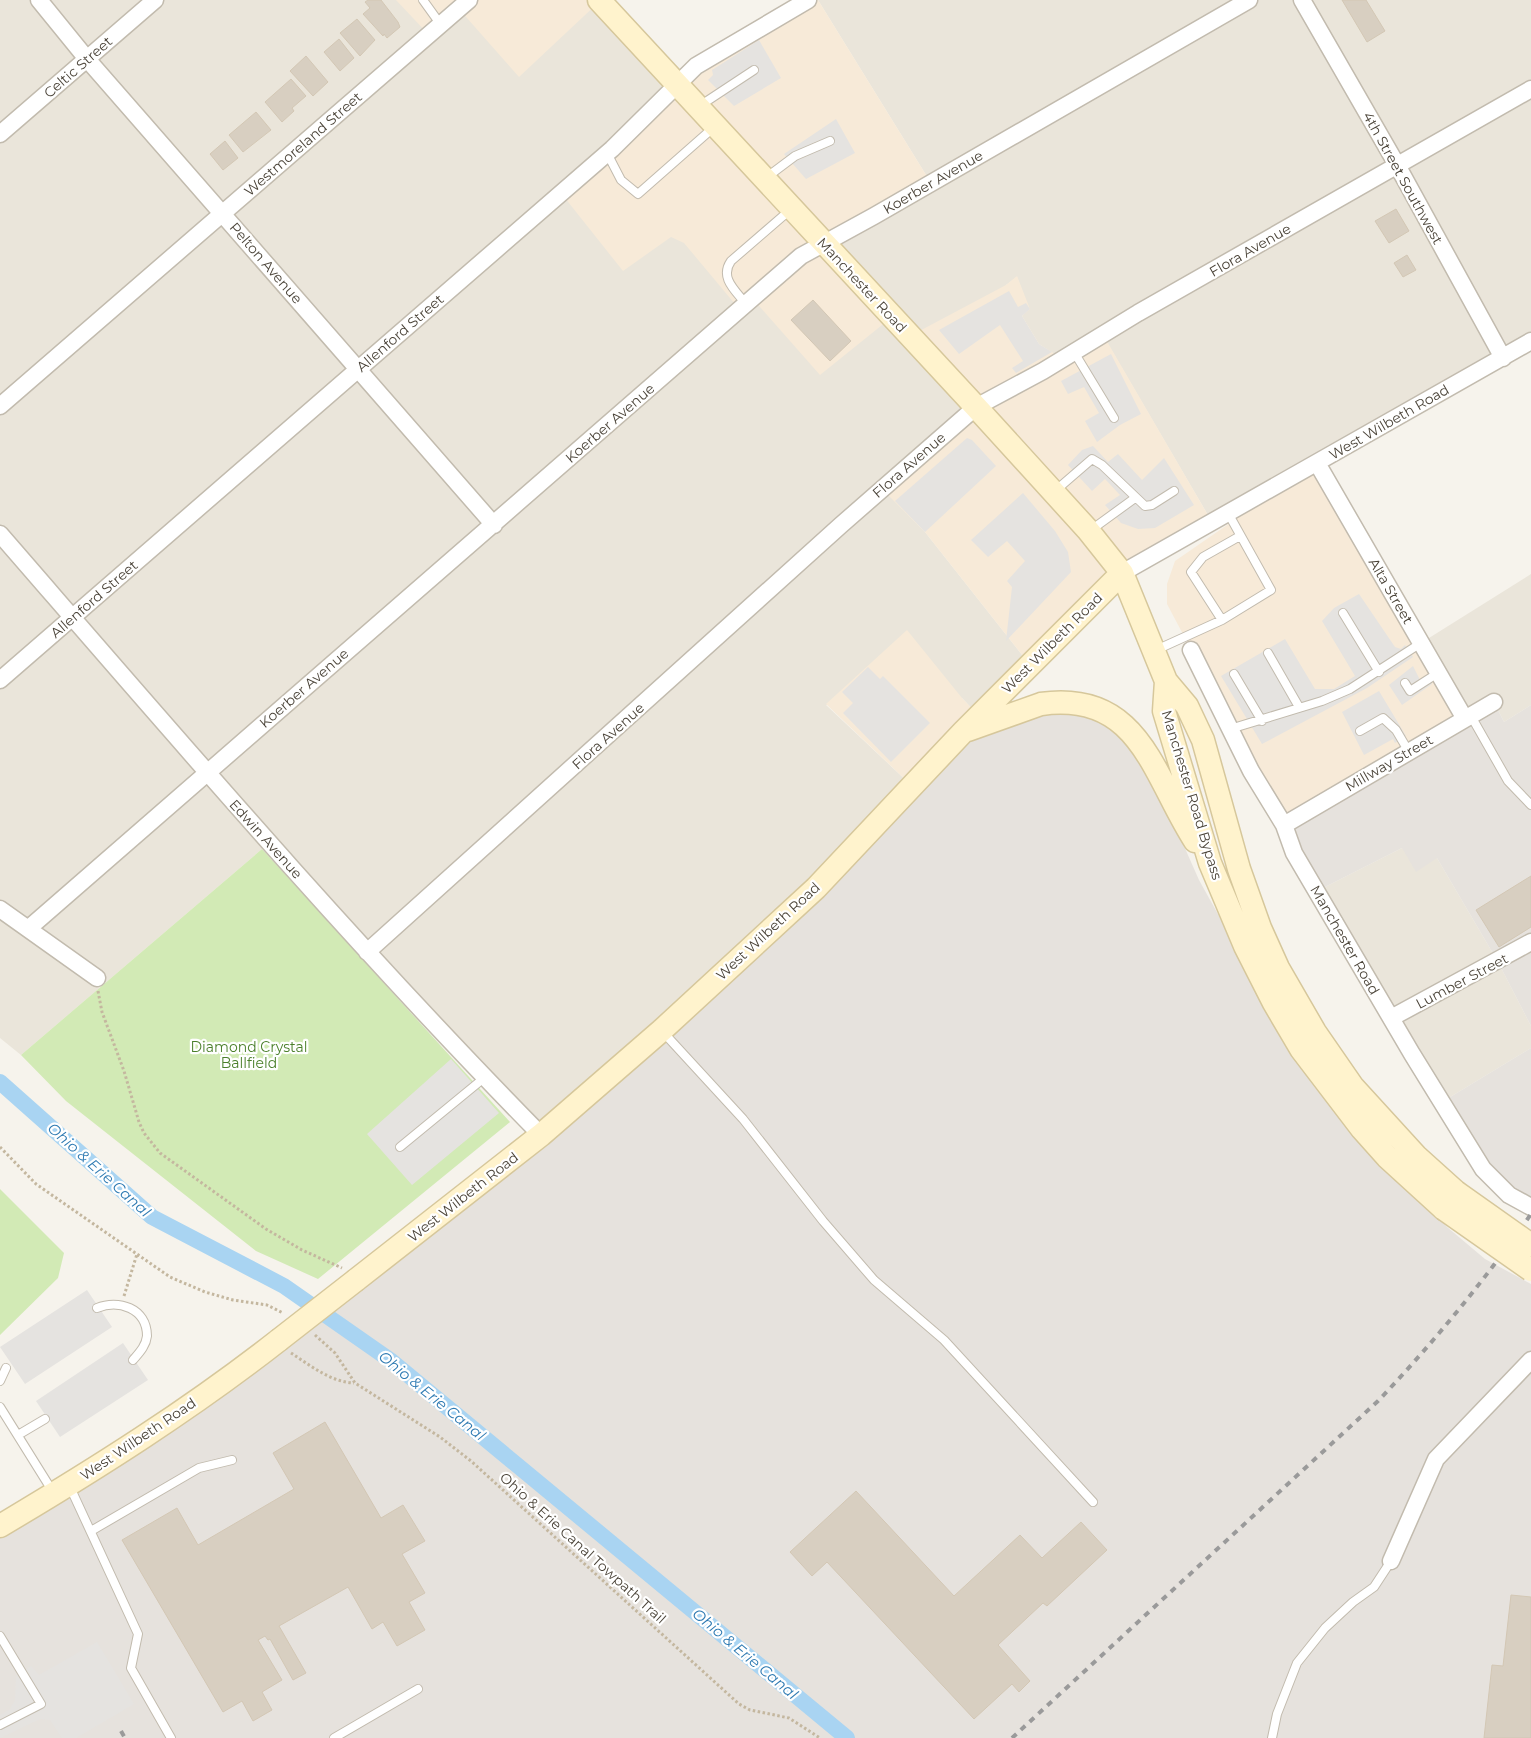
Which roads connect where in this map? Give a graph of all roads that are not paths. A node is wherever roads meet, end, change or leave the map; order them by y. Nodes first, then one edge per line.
1 (39, 0) edge
2 (156, 0) edge
3 (423, 0) edge
4 (469, 0) edge
5 (599, 0) edge
6 (808, 0) edge
7 (1249, 0) edge
8 (1302, 0) edge
9 (441, 25) junction
10 (87, 59) junction
11 (754, 70) dead end
12 (676, 86) junction
13 (1531, 90) edge
14 (697, 108) junction
15 (714, 126) junction
16 (0, 134) edge
17 (830, 141) dead end
18 (607, 153) junction
19 (1397, 165) junction
20 (764, 180) junction
21 (791, 209) junction
22 (223, 214) junction
23 (824, 244) junction
24 (746, 304) junction
25 (1531, 341) edge
26 (1074, 352) junction
27 (1503, 358) junction
28 (359, 368) junction
29 (0, 406) edge
30 (976, 407) junction
31 (1114, 418) dead end
32 (1317, 463) junction
33 (1174, 491) dead end
34 (1054, 492) junction
35 (1135, 498) junction
36 (1228, 513) junction
37 (494, 524) junction
38 (1089, 531) junction
39 (0, 534) edge
40 (1240, 536) junction
41 (1122, 573) junction
42 (1343, 613) dead end
43 (72, 617) junction
44 (1222, 620) junction
45 (1421, 643) junction
46 (1191, 650) dead end
47 (1154, 651) junction
48 (1268, 653) dead end
49 (1378, 672) junction
50 (1438, 673) junction
51 (1234, 674) dead end
52 (0, 680) edge
53 (1166, 681) junction
54 (1405, 683) dead end
55 (1494, 702) dead end
56 (1299, 707) junction
57 (1468, 718) junction
58 (1262, 721) junction
59 (1230, 729) junction
60 (963, 732) junction
61 (1360, 732) dead end
62 (1409, 752) junction
63 (207, 773) junction
64 (1531, 805) edge
65 (1284, 825) junction
66 (1210, 863) junction
67 (0, 909) edge
68 (29, 928) junction
69 (1531, 942) edge
70 (367, 952) junction
71 (97, 978) road end
72 (1392, 1018) junction
73 (662, 1030) junction
74 (484, 1078) junction
75 (541, 1135) junction
76 (400, 1147) dead end
77 (1450, 1200) junction
78 (1531, 1207) edge
79 (1531, 1245) edge
80 (1531, 1270) edge
81 (97, 1308) dead end
82 (133, 1360) dead end
83 (1531, 1360) edge
84 (6, 1368) dead end
85 (0, 1381) edge
86 (0, 1407) edge
87 (45, 1419) dead end
88 (18, 1435) junction
89 (232, 1460) dead end
90 (62, 1489) junction
91 (1094, 1502) dead end
92 (0, 1526) edge
93 (91, 1531) junction
94 (1391, 1561) joint
95 (1, 1640) edge
96 (418, 1689) dead end
97 (0, 1725) edge
98 (171, 1738) edge
99 (334, 1738) edge
100 (1272, 1738) edge

1 - 10 street, Pelton Avenue
2 - 10 street, Celtic Street
3 - 9 lane
4 - 9 street, Westmoreland Street
5 - 12 main road, Manchester Road
6 - 12 street, Allenford Street
7 - 23 street, Koerber Avenue
8 - 19 street, 4th Street Southwest
9 - 22 street, Westmoreland Street
10 - 16 street, Celtic Street
10 - 22 street, Pelton Avenue
11 - 14 lane
12 - 14 main road, Manchester Road
12 - 18 street, Allenford Street
13 - 19 street, Flora Avenue
14 - 15 main road, Manchester Road
15 - 18 lane
15 - 20 main road, Manchester Road
17 - 20 lane
18 - 28 street, Allenford Street
19 - 26 street, Flora Avenue
19 - 27 street, 4th Street Southwest
20 - 21 main road, Manchester Road
21 - 23 main road, Manchester Road
21 - 24 lane
22 - 28 street, Pelton Avenue
22 - 29 street, Westmoreland Street
23 - 24 street, Koerber Avenue
23 - 30 main road, Manchester Road
24 - 37 street, Koerber Avenue
25 - 27 street, West Wilbeth Road
26 - 30 street, Flora Avenue
26 - 31 lane
27 - 32 street, West Wilbeth Road
28 - 37 street, Pelton Avenue
28 - 43 street, Allenford Street
30 - 34 main road, Manchester Road
30 - 70 street, Flora Avenue
32 - 36 street, West Wilbeth Road
32 - 45 street, Alta Street
33 - 35 lane
34 - 35 lane
34 - 38 main road, Manchester Road
35 - 38 lane
36 - 40 lane
36 - 41 street, West Wilbeth Road
37 - 63 street, Koerber Avenue
38 - 41 main road, Manchester Road
39 - 43 street, Edwin Avenue
40 - 44 lane
40 - 44 lane
41 - 47 main road, Manchester Road Bypass
41 - 60 main road, West Wilbeth Road
42 - 49 lane
43 - 52 street, Allenford Street
43 - 63 street, Edwin Avenue
44 - 47 lane
45 - 49 lane
45 - 50 street, Alta Street
46 - 59 street, Manchester Road
47 - 53 main road, Manchester Road Bypass
48 - 56 lane
49 - 56 lane
50 - 54 lane
50 - 57 street, Alta Street
51 - 58 lane
53 - 66 main road, Manchester Road Bypass
53 - 77 main road, Manchester Road Bypass
55 - 57 street, Millway Street
56 - 58 lane
57 - 62 street, Millway Street
57 - 64 lane
58 - 59 lane
59 - 65 street, Manchester Road
60 - 66 main road
60 - 73 main road, West Wilbeth Road
61 - 62 lane
62 - 65 street, Millway Street
63 - 68 street, Koerber Avenue
63 - 70 street, Edwin Avenue
65 - 72 street, Manchester Road
66 - 77 main road, Manchester Road Bypass
67 - 68 street
68 - 71 street
69 - 72 street, Lumber Street
70 - 74 street, Edwin Avenue
72 - 78 street, Manchester Road
73 - 75 main road, West Wilbeth Road
73 - 91 lane
74 - 75 street, Edwin Avenue
74 - 76 lane
75 - 90 main road, West Wilbeth Road, bridge
77 - 79 main road, Manchester Road Bypass, bridge
77 - 80 main road, Manchester Road Bypass, bridge
81 - 82 lane
83 - 94 street
84 - 85 lane
86 - 88 lane
87 - 88 lane
88 - 90 lane
89 - 93 lane
90 - 92 main road, West Wilbeth Road
90 - 93 lane
93 - 98 lane
94 - 100 lane
95 - 97 lane
96 - 99 lane

